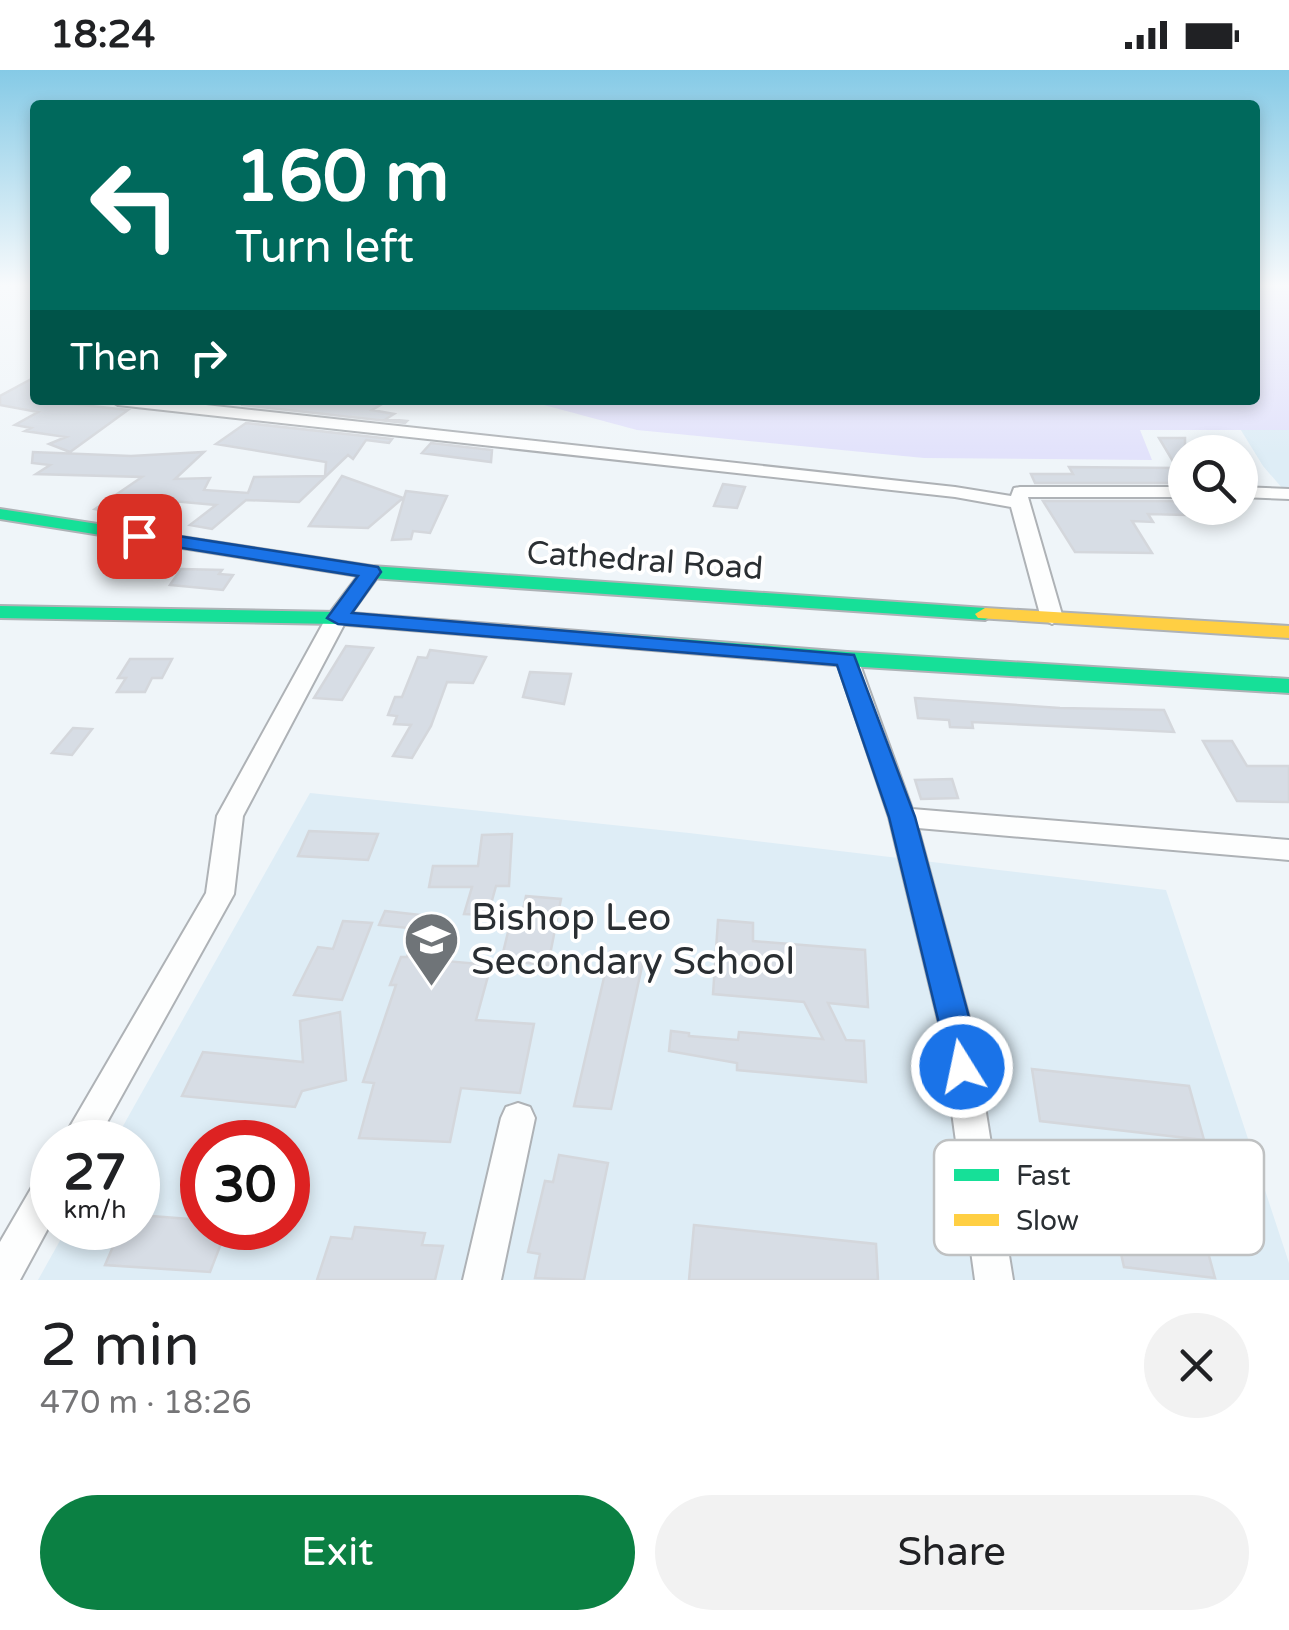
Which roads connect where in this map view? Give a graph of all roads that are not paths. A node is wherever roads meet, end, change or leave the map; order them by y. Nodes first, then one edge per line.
1 (163, 405) edge
2 (1168, 492) edge
3 (1258, 493) edge
4 (1289, 494) edge
5 (1019, 503) junction
6 (0, 514) edge
7 (371, 572) junction
8 (0, 612) edge
9 (338, 618) junction
10 (1052, 618) junction
11 (1289, 632) edge
12 (846, 659) junction
13 (1289, 686) edge
14 (902, 817) junction
15 (1289, 850) edge
16 (518, 1118) dead end
17 (91, 1120) edge
18 (973, 1140) edge
19 (30, 1226) edge
20 (990, 1255) edge
21 (0, 1279) edge
22 (482, 1280) edge
23 (994, 1280) edge

1 - 5 street
2 - 5 street
3 - 4 street
5 - 10 street
6 - 7 main road, Cathedral Road
7 - 9 street
7 - 10 main road, Cathedral Road
8 - 9 main road
9 - 12 main road
9 - 17 street
10 - 11 main road, Cathedral Road
12 - 13 main road
12 - 14 street
14 - 15 street
14 - 18 street
16 - 22 street
19 - 21 street
20 - 23 street

